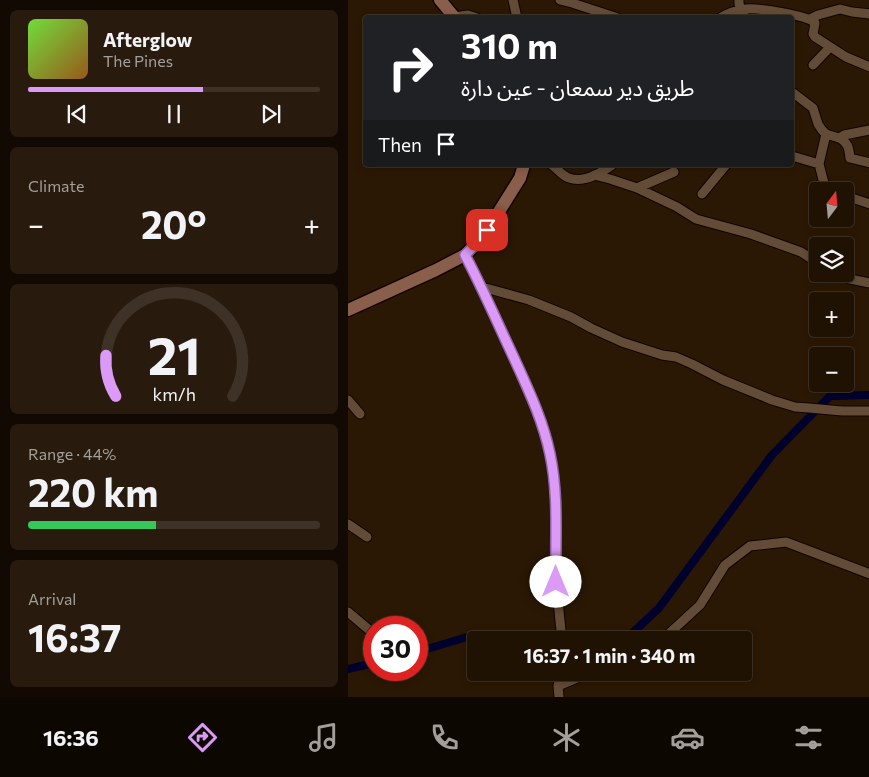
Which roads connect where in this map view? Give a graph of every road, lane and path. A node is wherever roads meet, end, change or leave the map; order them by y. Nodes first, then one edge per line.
1 (440, 0) edge
2 (513, 0) edge
3 (560, 0) edge
4 (739, 0) edge
5 (744, 14) edge
6 (870, 14) edge
7 (452, 15) edge
8 (516, 15) edge
9 (609, 15) edge
10 (724, 15) edge
11 (791, 15) edge
12 (794, 16) edge
13 (810, 20) junction
14 (830, 47) junction
15 (813, 65) dead end
16 (870, 67) edge
17 (794, 94) edge
18 (870, 130) edge
19 (826, 134) junction
20 (838, 138) junction
21 (794, 157) edge
22 (870, 162) edge
23 (818, 164) junction
24 (523, 167) edge
25 (554, 167) edge
26 (609, 167) edge
27 (724, 167) edge
28 (674, 172) dead end
29 (594, 175) junction
30 (823, 182) edge
31 (637, 188) junction
32 (702, 194) dead end
33 (854, 199) edge
34 (870, 204) edge
35 (465, 255) junction
36 (809, 257) edge
37 (854, 280) edge
38 (870, 283) edge
39 (482, 288) junction
40 (348, 310) edge
41 (348, 400) edge
42 (870, 411) edge
43 (360, 414) dead end
44 (348, 524) edge
45 (367, 537) dead end
46 (870, 574) edge
47 (348, 612) edge
48 (363, 625) edge
49 (561, 631) edge
50 (672, 631) edge
51 (559, 681) edge
52 (570, 681) edge
53 (558, 686) junction
54 (559, 697) edge

1 - 7 main road
2 - 8 street
3 - 9 street
4 - 5 street
5 - 10 street
5 - 11 street
6 - 13 street
12 - 13 street
13 - 14 street
14 - 15 street
14 - 16 street
17 - 19 street
18 - 20 street
19 - 20 street
19 - 23 street
20 - 22 street
21 - 23 street
23 - 30 street
24 - 35 main road
25 - 29 street
26 - 29 street
27 - 32 street
28 - 31 street
29 - 31 street
31 - 36 street
33 - 34 street
35 - 39 street
35 - 40 main road
37 - 38 street
39 - 42 street
39 - 49 street
41 - 43 street
44 - 45 street
46 - 50 street
47 - 48 street
51 - 53 street
52 - 53 street
53 - 54 street

